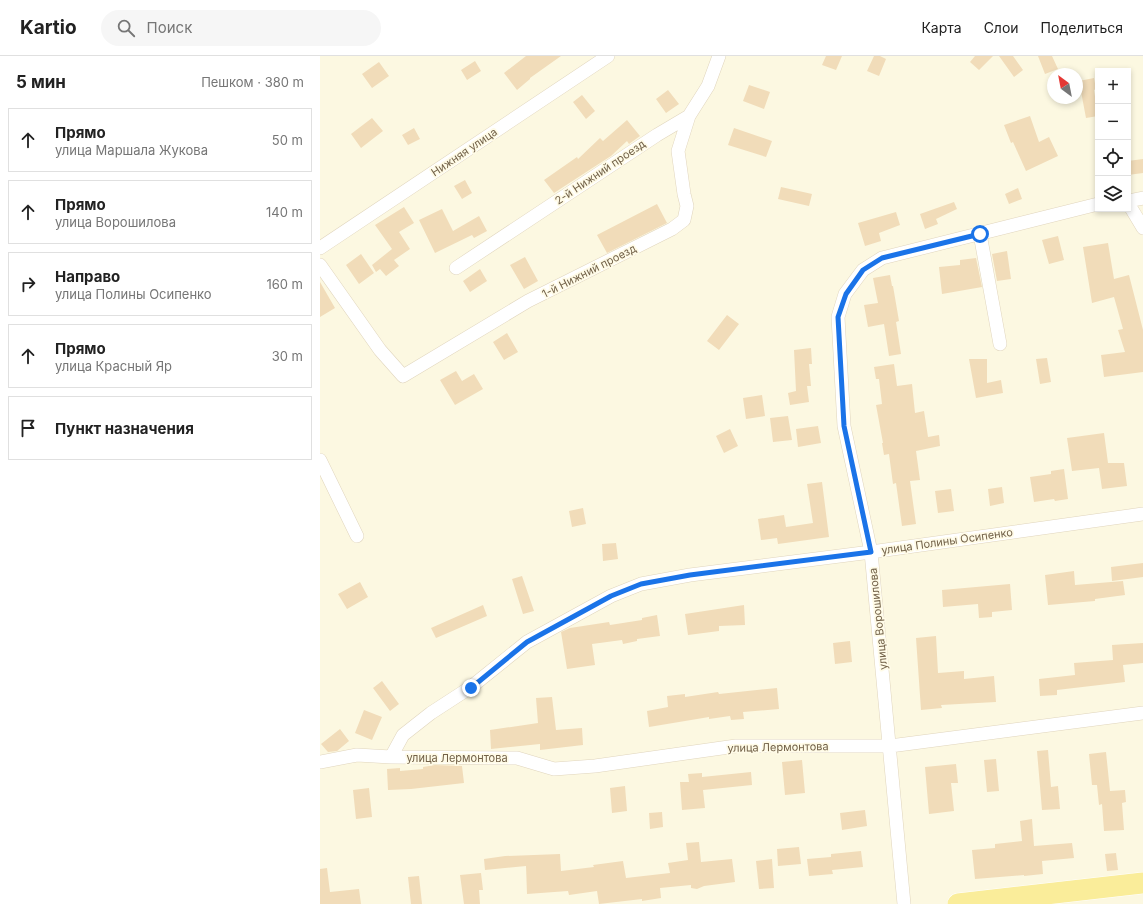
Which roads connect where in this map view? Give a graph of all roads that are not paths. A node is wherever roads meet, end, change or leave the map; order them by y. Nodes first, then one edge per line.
1 (608, 56) edge
2 (719, 56) edge
3 (689, 116) junction
4 (1143, 198) edge
5 (1131, 201) edge
6 (1095, 205) edge
7 (1131, 207) edge
8 (1143, 228) edge
9 (980, 234) junction
10 (320, 248) edge
11 (320, 265) edge
12 (456, 268) dead end
13 (1000, 344) dead end
14 (320, 460) edge
15 (1143, 514) edge
16 (357, 536) dead end
17 (871, 552) junction
18 (1143, 713) edge
19 (890, 746) junction
20 (391, 757) junction
21 (320, 762) edge
22 (1143, 883) edge
23 (904, 904) edge
24 (958, 904) edge

1 - 10 street, Нижняя улица
2 - 3 street, 2-й Нижний проезд
3 - 11 street, 1-й Нижний проезд
3 - 12 street, 2-й Нижний проезд
4 - 5 street
6 - 9 street, улица Ворошилова
7 - 8 street
9 - 13 street
9 - 17 street, улица Ворошилова
14 - 16 street
15 - 17 street, улица Полины Осипенко
17 - 19 street, улица Ворошилова
17 - 20 street, улица Полины Осипенко
18 - 19 street, улица Лермонтова
19 - 20 street, улица Лермонтова
19 - 23 street, улица Ворошилова
20 - 21 street, улица Лермонтова
22 - 24 main road

